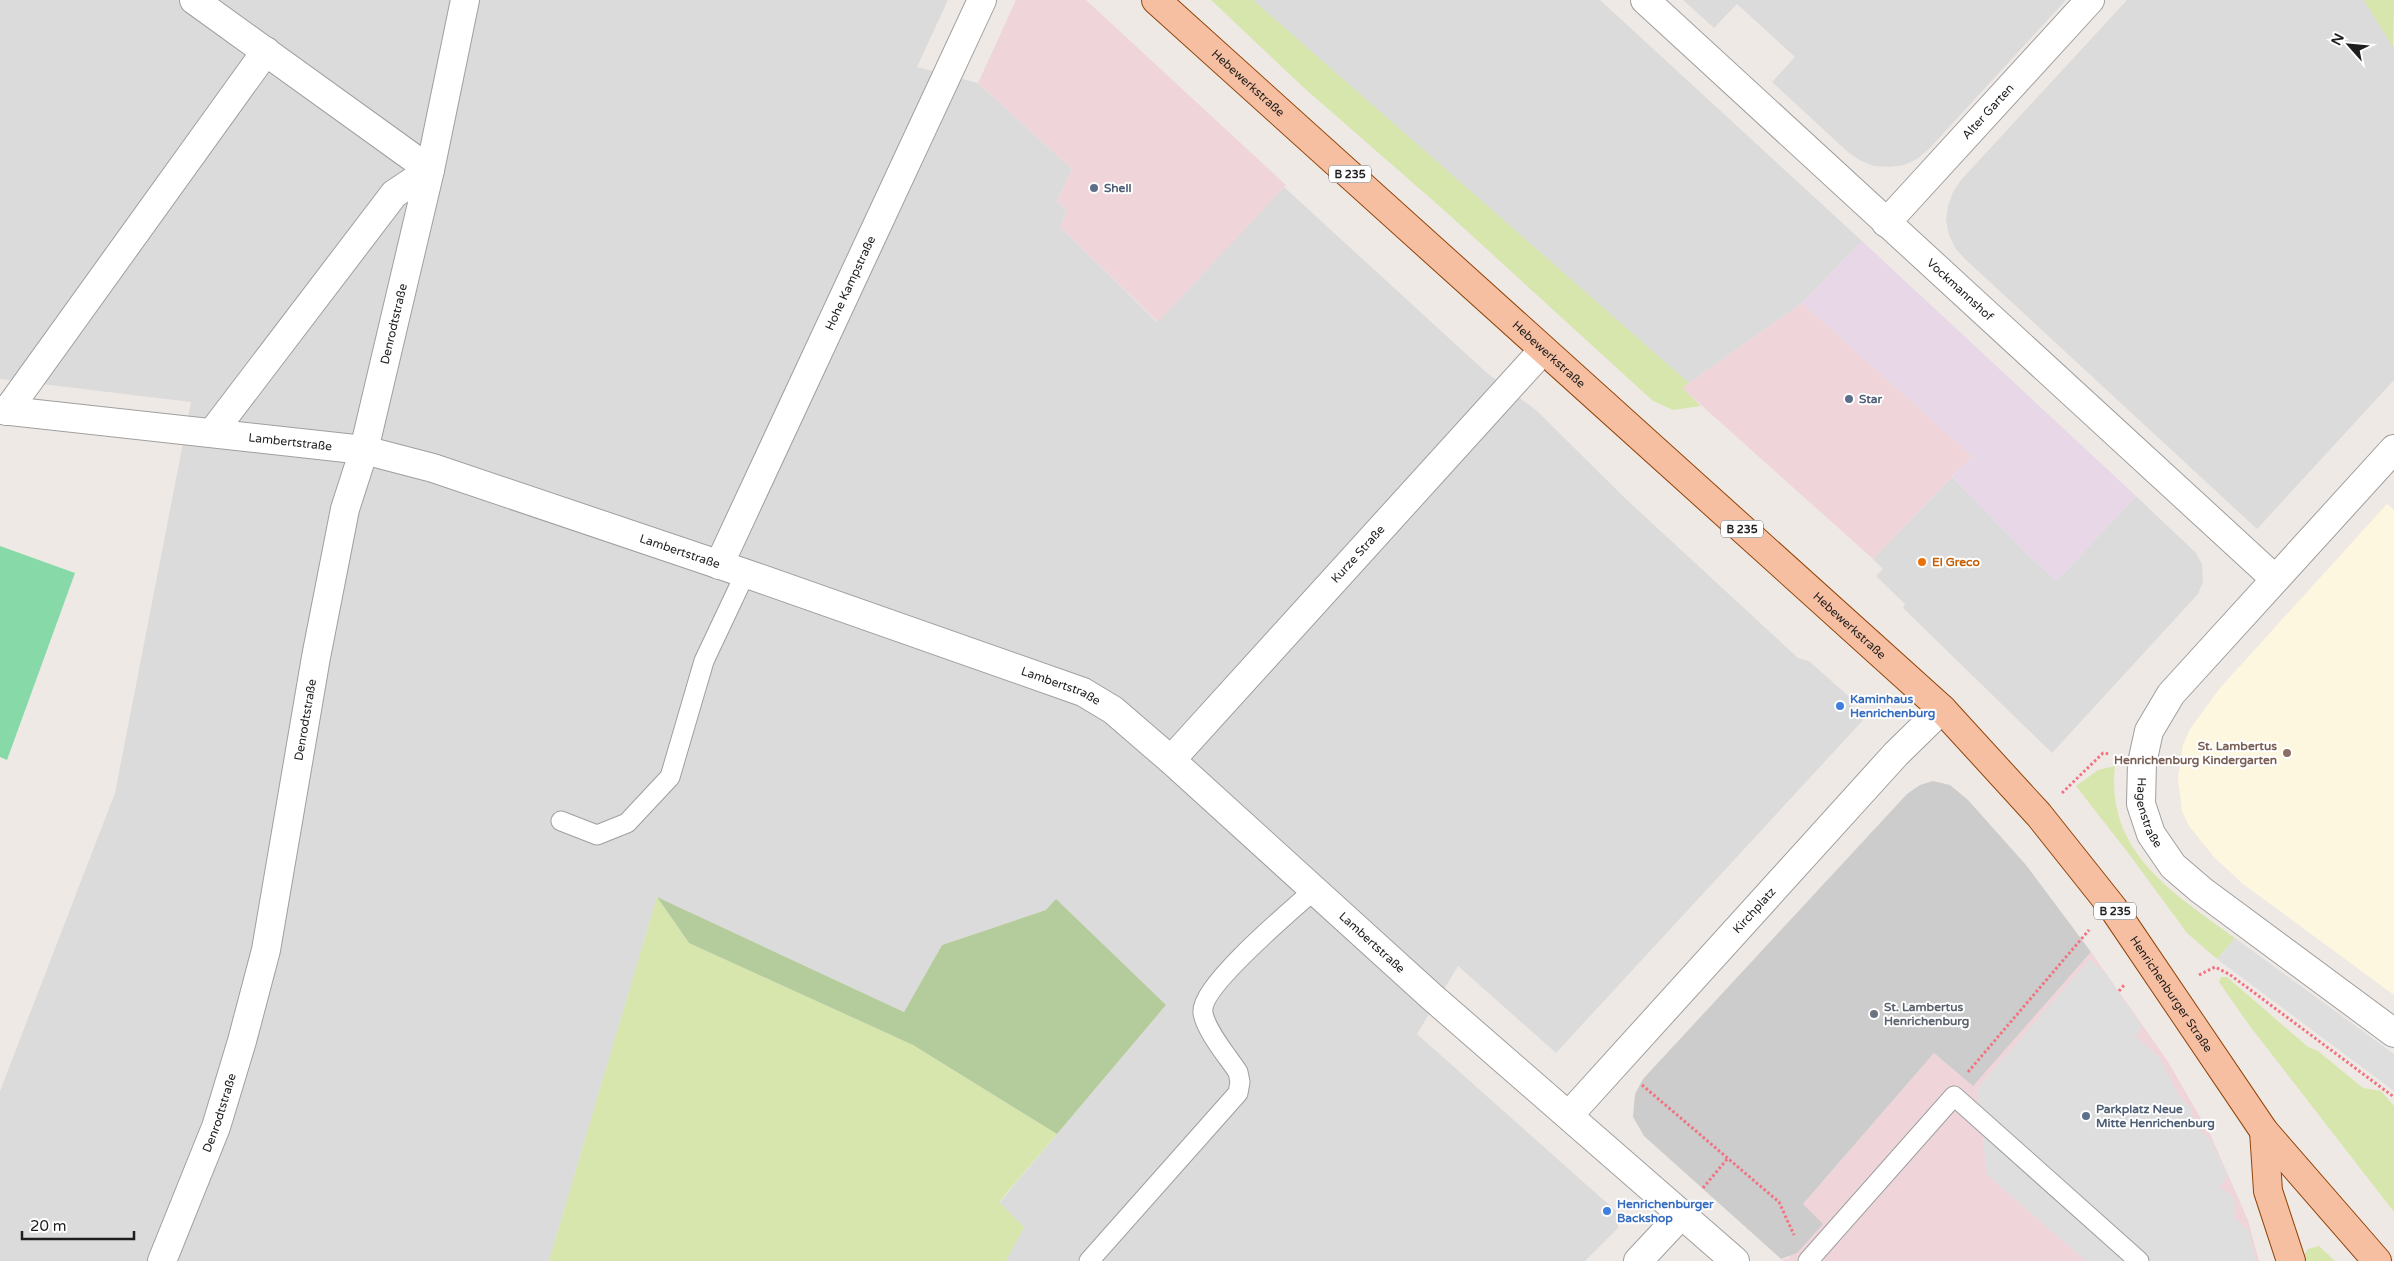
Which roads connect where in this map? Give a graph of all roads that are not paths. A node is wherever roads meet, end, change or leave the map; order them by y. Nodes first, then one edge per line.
1 (194, 0) edge
2 (466, 0) edge
3 (982, 0) edge
4 (1156, 0) edge
5 (1645, 0) edge
6 (2090, 0) edge
7 (266, 51) junction
8 (430, 170) junction
9 (1886, 223) junction
10 (1543, 350) junction
11 (4, 410) edge
12 (212, 433) junction
13 (2394, 449) edge
14 (364, 450) junction
15 (719, 565) junction
16 (745, 574) junction
17 (2275, 579) junction
18 (1942, 709) junction
19 (1171, 760) junction
20 (561, 821) dead end
21 (1314, 890) junction
22 (2394, 1033) edge
23 (1569, 1115) junction
24 (2264, 1131) junction
25 (1682, 1214) junction
26 (162, 1261) edge
27 (1089, 1261) edge
28 (1638, 1261) edge
29 (1735, 1261) edge
30 (1808, 1261) edge
31 (2139, 1261) edge
32 (2291, 1261) edge
33 (2377, 1261) edge

1 - 7 street
2 - 8 street, Denrodtstraße
3 - 15 street, Hohe Kampstraße
4 - 10 main road, Hebewerkstraße / B 235
5 - 9 street, Vockmannshof
6 - 9 street, Alter Garten
7 - 8 street
7 - 11 street, Lambertstraße
8 - 12 street
8 - 14 street, Denrodtstraße
9 - 17 street, Vockmannshof
10 - 18 main road, Hebewerkstraße / B 235
10 - 19 street, Kurze Straße
11 - 12 street, Lambertstraße
12 - 14 street, Lambertstraße
13 - 17 street, Hagenstraße
14 - 15 street, Lambertstraße
14 - 26 street, Denrodtstraße
15 - 16 street, Lambertstraße
16 - 19 street, Lambertstraße
16 - 20 lane
17 - 22 street, Hagenstraße
18 - 23 street, Kirchplatz
18 - 24 main road, Henrichenburger Straße / B 235
19 - 21 street, Lambertstraße
21 - 23 street, Lambertstraße
21 - 27 lane
23 - 25 street, Lambertstraße
24 - 32 main road
24 - 33 main road, Henrichenburger Straße / B 235
25 - 28 street
25 - 29 street, Lambertstraße
30 - 31 lane

